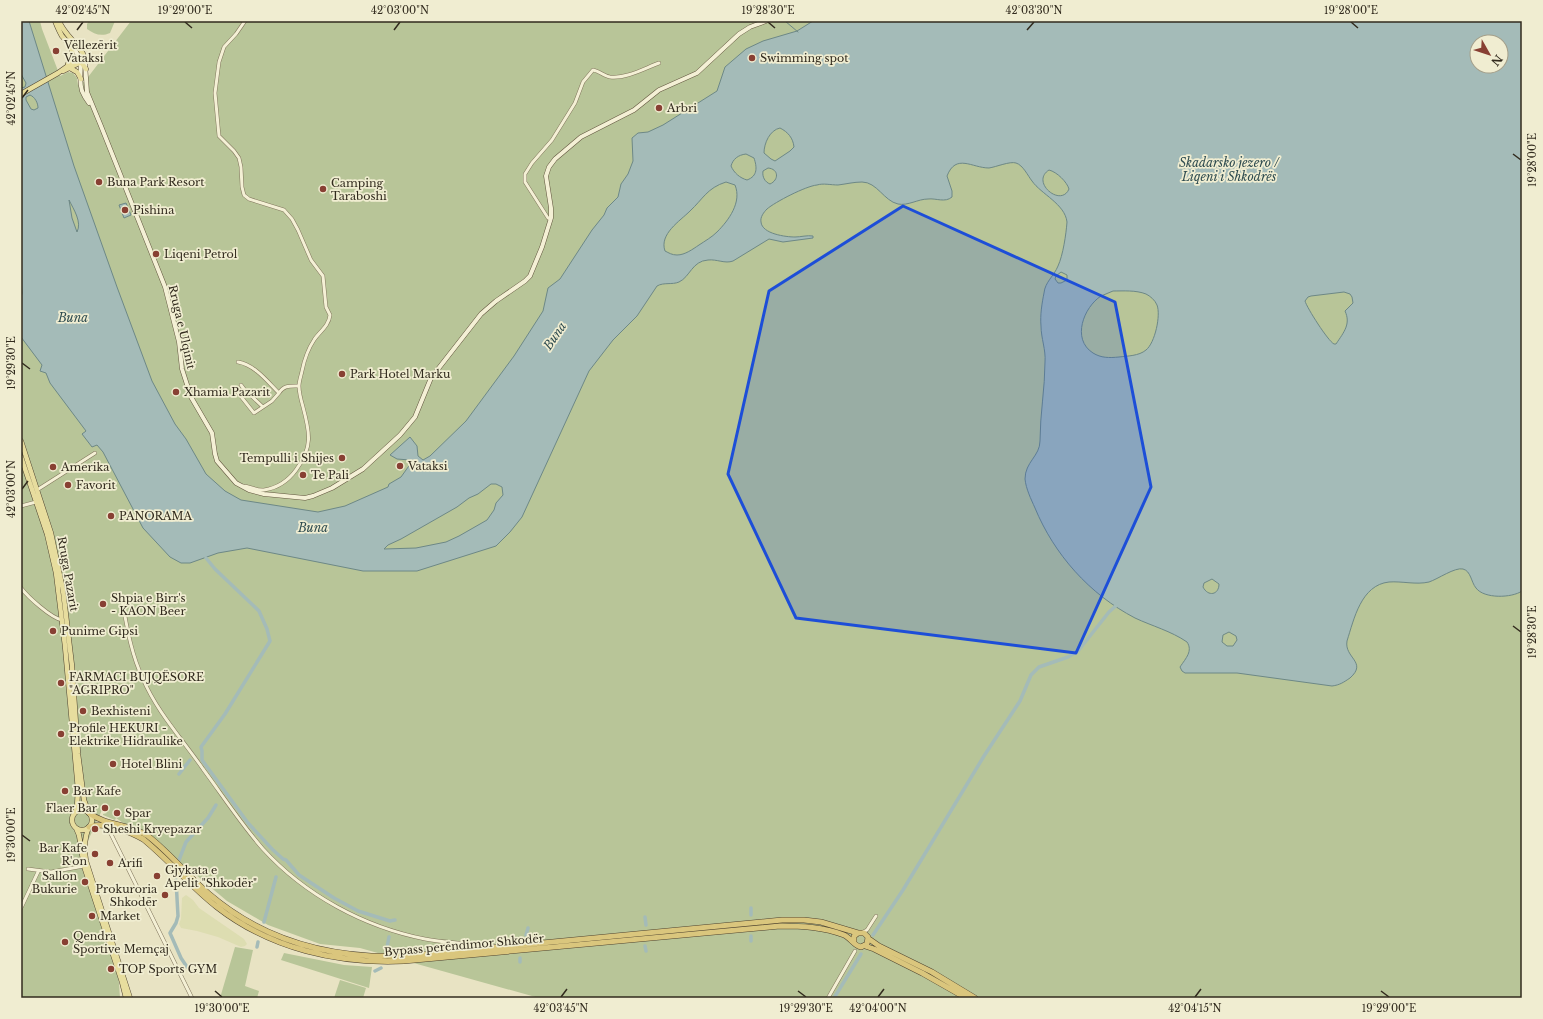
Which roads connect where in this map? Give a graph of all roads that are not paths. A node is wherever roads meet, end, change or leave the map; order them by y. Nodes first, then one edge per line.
1 (55, 21) edge
2 (59, 21) edge
3 (245, 21) edge
4 (766, 21) edge
5 (69, 43) junction
6 (83, 54) junction
7 (81, 62) junction
8 (659, 63) dead end
9 (68, 67) junction
10 (86, 69) junction
11 (81, 79) junction
12 (21, 94) edge
13 (93, 108) junction
14 (550, 219) junction
15 (238, 362) dead end
16 (241, 384) dead end
17 (299, 386) junction
18 (235, 389) dead end
19 (279, 393) junction
20 (262, 407) junction
21 (21, 440) edge
22 (95, 454) dead end
23 (21, 457) edge
24 (241, 487) junction
25 (37, 490) junction
26 (36, 502) junction
27 (21, 506) edge
28 (21, 588) edge
29 (122, 600) dead end
30 (62, 620) junction
31 (75, 812) junction
32 (89, 812) junction
33 (107, 824) junction
34 (89, 827) junction
35 (76, 828) junction
36 (84, 866) junction
37 (28, 869) dead end
38 (38, 872) junction
39 (21, 908) edge
40 (876, 916) dead end
41 (868, 928) junction
42 (860, 932) junction
43 (868, 938) junction
44 (854, 943) junction
45 (506, 946) junction
46 (863, 947) junction
47 (855, 951) junction
48 (126, 998) edge
49 (130, 998) edge
50 (192, 998) edge
51 (828, 998) edge
52 (966, 998) edge
53 (974, 998) edge

1 - 5 main road
2 - 6 main road, Rruga e Ulqinit
3 - 17 street
4 - 14 main road
5 - 7 main road
5 - 9 main road
6 - 7 main road
6 - 10 main road, Rruga e Ulqinit
7 - 9 main road
7 - 10 main road
7 - 11 main road, Rruga e Ulqinit
8 - 14 street
9 - 11 main road
9 - 12 main road
10 - 13 main road, Rruga e Ulqinit
11 - 13 main road, Rruga e Ulqinit
13 - 24 main road, Rruga e Ulqinit
14 - 24 main road
15 - 19 street
16 - 20 street
17 - 19 street
17 - 24 street
18 - 20 street
19 - 20 street
21 - 25 main road, Rruga Pazarit
22 - 25 street
23 - 26 main road, Rruga Pazarit
25 - 32 main road, Rruga Pazarit
26 - 27 street
26 - 30 main road, Rruga Pazarit
28 - 30 street
29 - 45 street
30 - 31 main road, Rruga Pazarit
31 - 32 main road
31 - 35 main road
32 - 33 highway
32 - 34 main road
33 - 34 highway, Bypass perëndimor Shkodër
33 - 44 highway, Bypass perëndimor Shkodër
33 - 45 highway, Bypass perëndimor Shkodër
33 - 50 street
34 - 35 main road
34 - 49 main road
35 - 36 main road
36 - 38 street
36 - 48 main road
37 - 38 street
38 - 39 street
40 - 41 street
41 - 42 street
41 - 43 street
42 - 43 highway, Bypass perëndimor Shkodër
42 - 44 highway
42 - 45 highway, Bypass perëndimor Shkodër
43 - 46 highway
43 - 53 highway, Bypass perëndimor Shkodër
44 - 46 highway, Bypass perëndimor Shkodër
44 - 47 street
46 - 47 street
46 - 52 highway, Bypass perëndimor Shkodër
47 - 51 street

